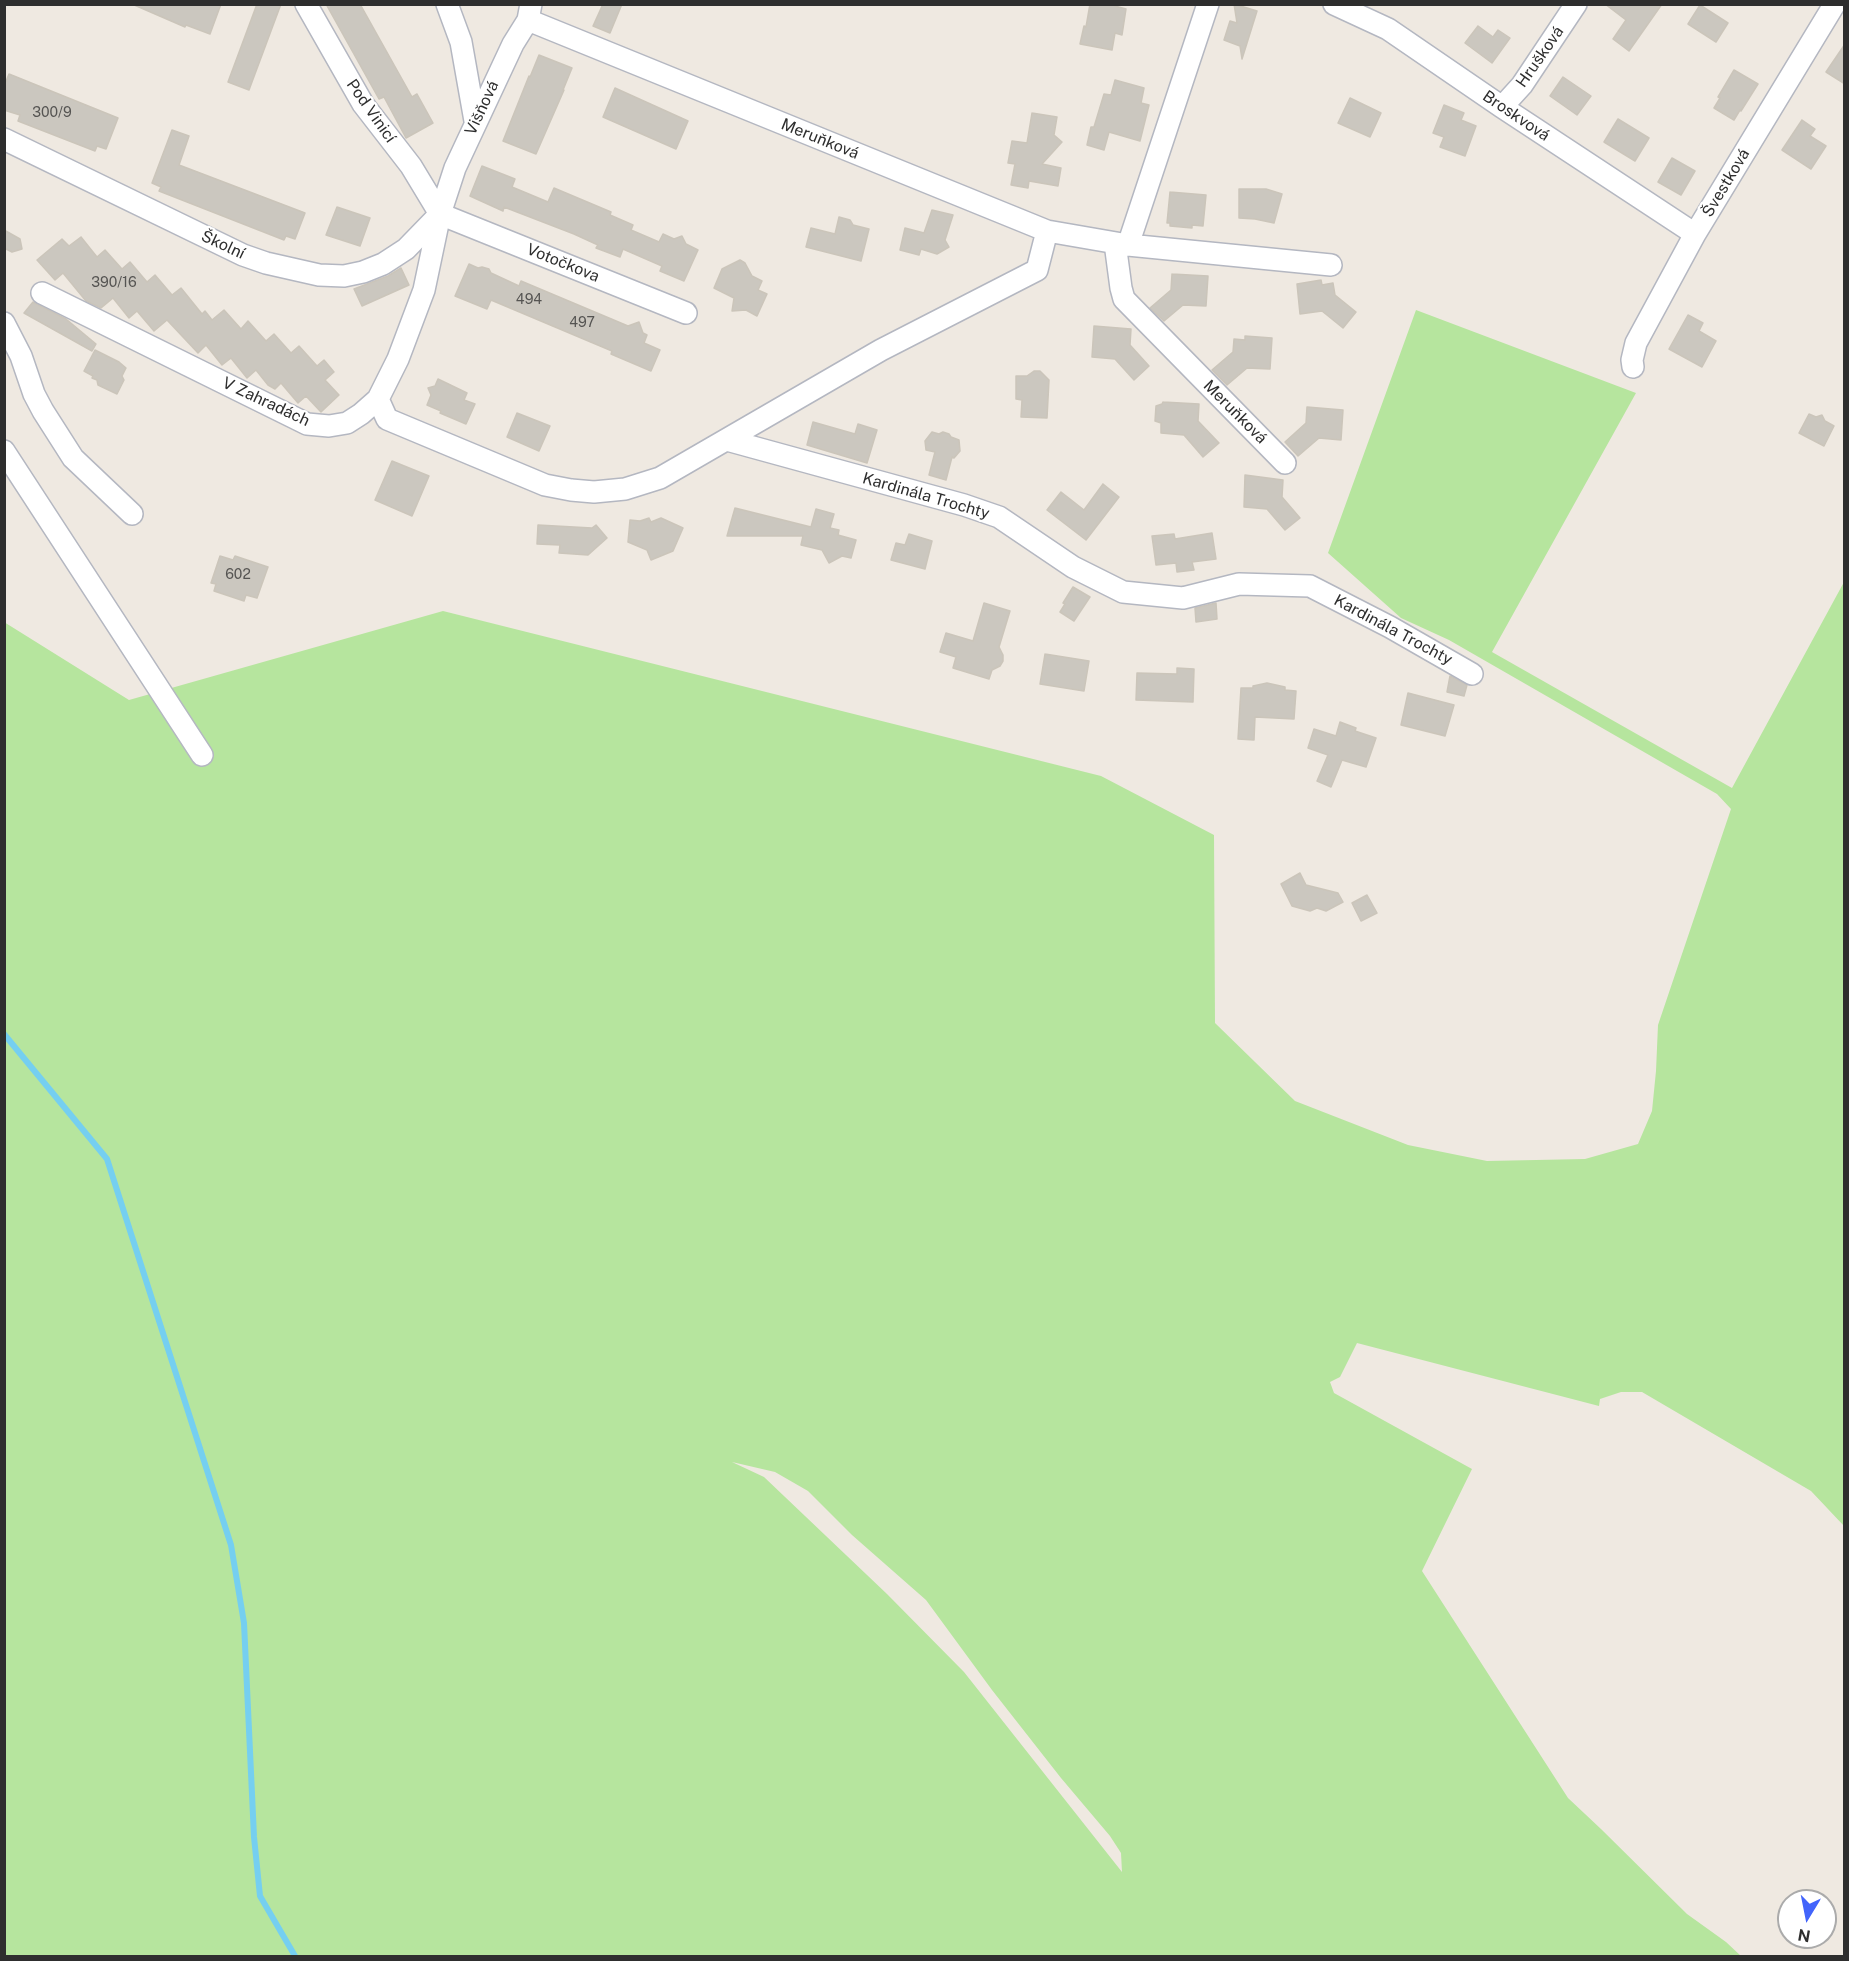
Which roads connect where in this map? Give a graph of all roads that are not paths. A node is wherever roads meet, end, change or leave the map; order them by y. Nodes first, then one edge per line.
1 (306, 4) edge
2 (447, 4) edge
3 (1208, 4) edge
4 (1334, 4) edge
5 (1576, 4) edge
6 (1834, 5) edge
7 (1845, 11) edge
8 (529, 12) edge
9 (1502, 107) junction
10 (475, 121) junction
11 (4, 139) edge
12 (440, 214) junction
13 (1047, 231) junction
14 (1695, 234) junction
15 (1122, 244) junction
16 (1331, 265) dead end
17 (42, 292) dead end
18 (686, 313) dead end
19 (4, 323) edge
20 (1633, 367) dead end
21 (378, 399) junction
22 (727, 440) junction
23 (4, 451) edge
24 (1286, 463) dead end
25 (132, 514) dead end
26 (1472, 674) dead end
27 (202, 755) dead end

1 - 12 street, Pod Vinicí
2 - 10 street
3 - 15 street
4 - 9 street, Broskvová
5 - 9 street, Hrušková
6 - 7 street
6 - 14 street, Švestková
8 - 10 street, Višňová
8 - 13 street, Meruňková
9 - 14 street, Broskvová
10 - 12 street, Višňová
11 - 12 street, Školní
12 - 18 street, Votočkova
12 - 21 street, V Zahradách
13 - 15 street, Meruňková
13 - 22 street
14 - 20 street, Švestková
15 - 16 street, Meruňková
15 - 24 street, Meruňková
17 - 21 street, V Zahradách
19 - 25 street
21 - 22 street
22 - 26 street, Kardinála Trochty
23 - 27 street

